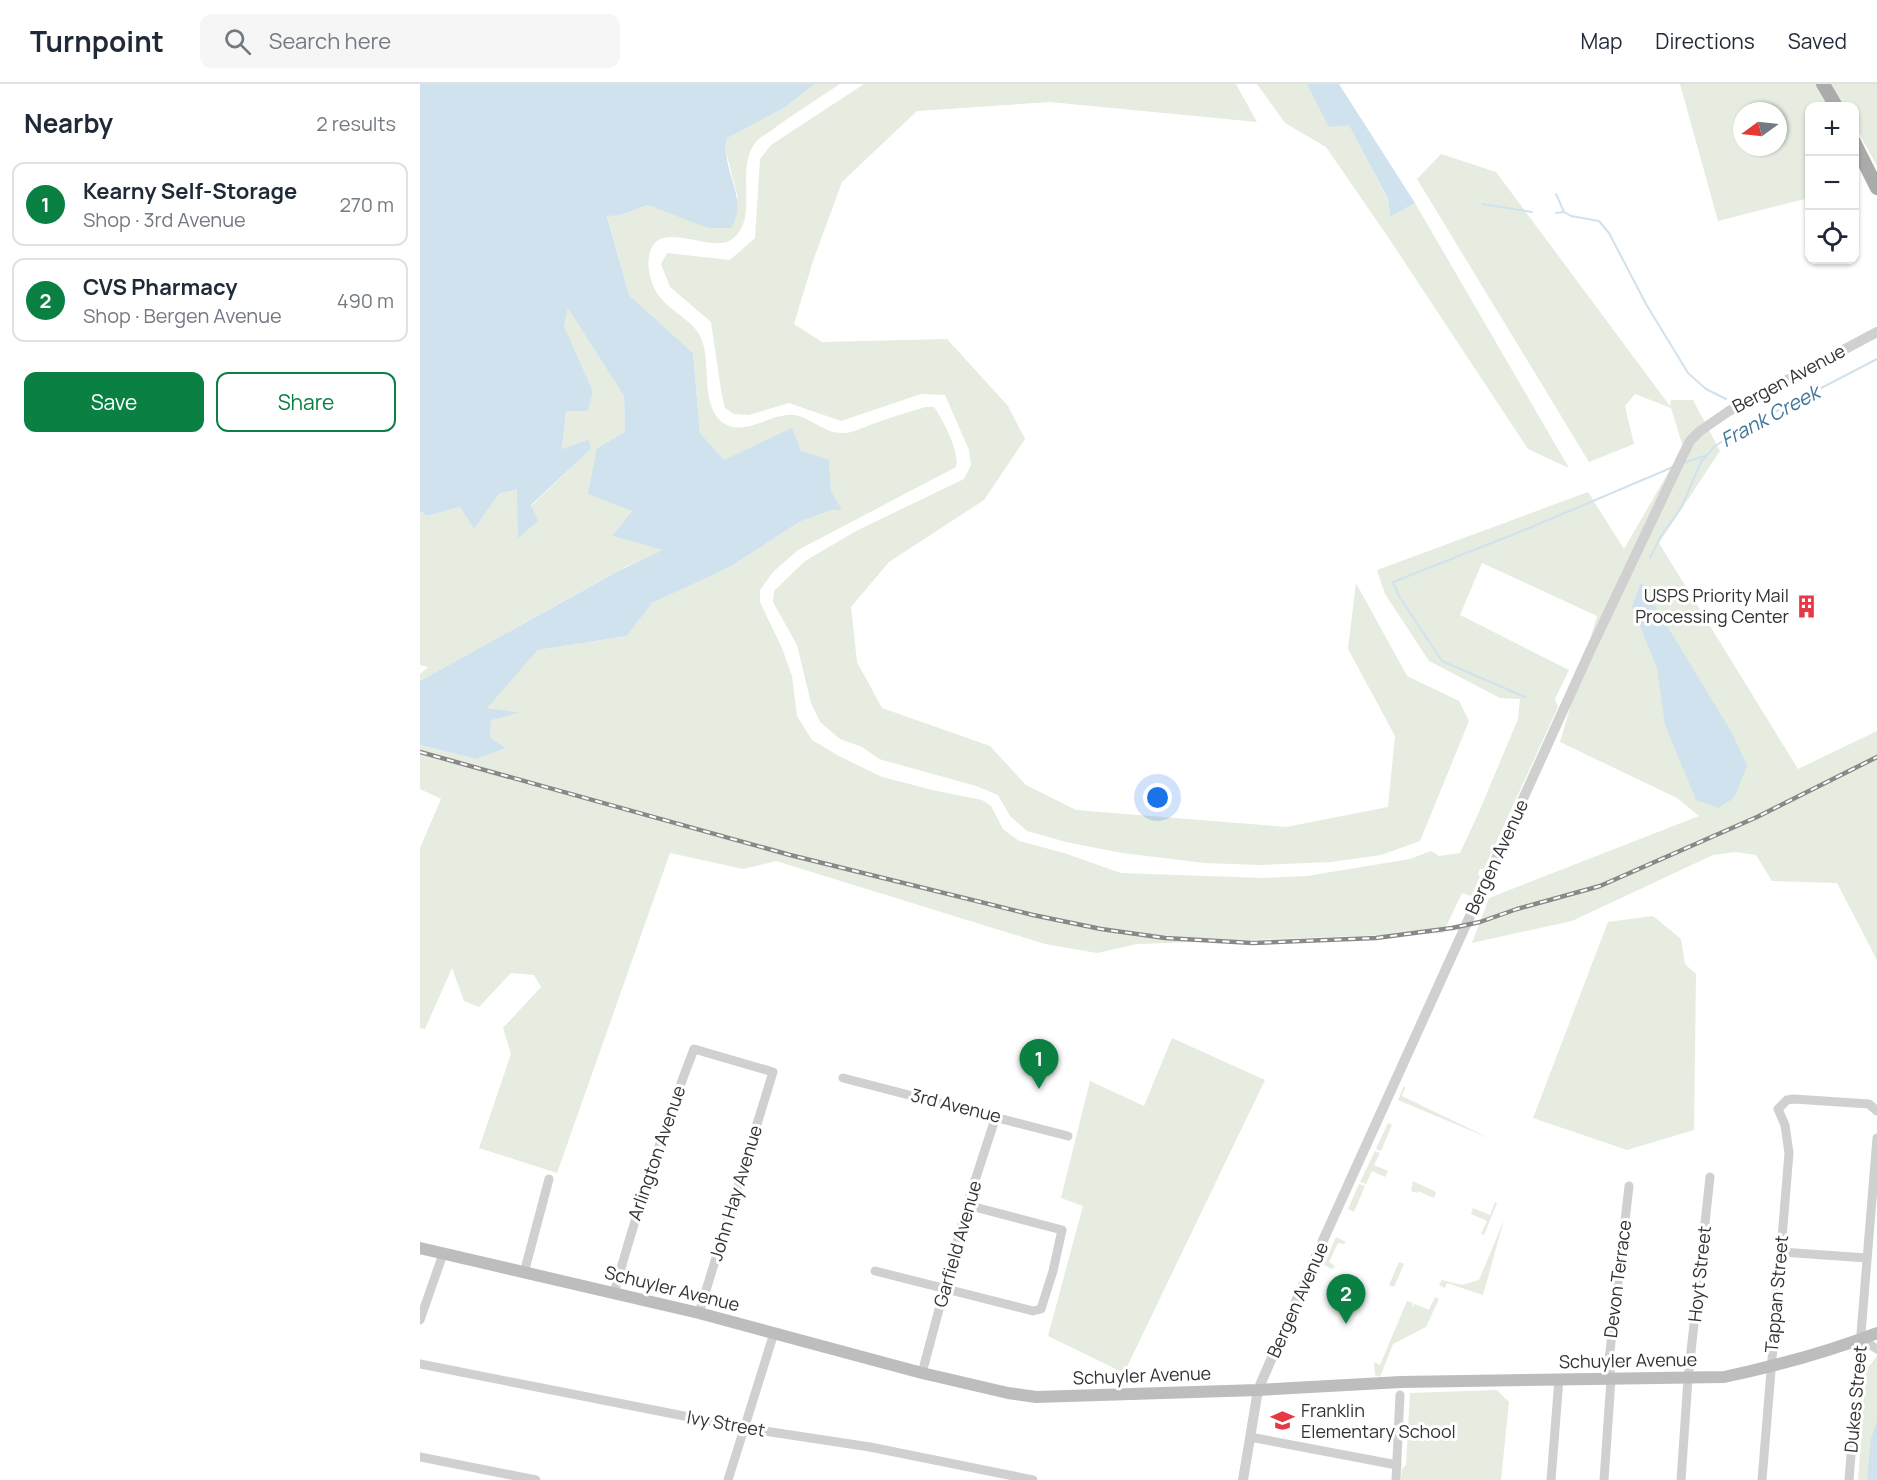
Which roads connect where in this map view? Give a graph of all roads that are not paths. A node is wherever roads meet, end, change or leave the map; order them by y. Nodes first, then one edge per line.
1 (1822, 84) edge
2 (1829, 84) edge
3 (1834, 102) edge
4 (1836, 102) edge
5 (1859, 152) edge
6 (1877, 188) edge
7 (1877, 332) edge
8 (773, 1072) joint
9 (843, 1078) dead end
10 (1877, 1111) edge
11 (996, 1116) junction
12 (1068, 1136) dead end
13 (1877, 1138) edge
14 (1710, 1177) dead end
15 (549, 1179) dead end
16 (1629, 1186) dead end
17 (967, 1205) junction
18 (1874, 1218) edge
19 (420, 1248) edge
20 (1781, 1252) junction
21 (443, 1254) junction
22 (1867, 1258) junction
23 (875, 1271) dead end
24 (524, 1273) junction
25 (946, 1288) junction
26 (614, 1293) junction
27 (699, 1313) junction
28 (420, 1320) edge
29 (774, 1333) junction
30 (1877, 1333) edge
31 (1861, 1339) junction
32 (1877, 1349) edge
33 (420, 1364) edge
34 (1772, 1366) junction
35 (922, 1373) junction
36 (1559, 1379) junction
37 (1611, 1379) junction
38 (1688, 1379) junction
39 (1258, 1390) junction
40 (1400, 1395) dead end
41 (745, 1428) junction
42 (1250, 1437) junction
43 (420, 1456) edge
44 (1397, 1465) junction
45 (536, 1480) edge
46 (728, 1480) edge
47 (1034, 1480) edge
48 (1244, 1480) edge
49 (1396, 1480) edge
50 (1551, 1480) edge
51 (1604, 1480) edge
52 (1681, 1480) edge
53 (1762, 1480) edge
54 (1849, 1480) edge

1 - 3 main road
2 - 4 main road
5 - 6 main road
7 - 39 street, Bergen Avenue
8 - 26 street, Arlington Avenue
8 - 27 street, John Hay Avenue
9 - 11 street, 3rd Avenue
10 - 20 street, Tappan Street
11 - 12 street, 3rd Avenue
11 - 17 street, Garfield Avenue
13 - 18 street, Dukes Street
14 - 38 street, Hoyt Street
15 - 24 street
16 - 37 street, Devon Terrace
17 - 25 street, Garfield Avenue
17 - 25 street
18 - 22 street, Dukes Street
19 - 21 main road, Schuyler Avenue
20 - 22 street
20 - 34 street, Tappan Street
21 - 24 main road, Schuyler Avenue
21 - 28 street
22 - 31 street, Dukes Street
23 - 25 street
24 - 26 main road, Schuyler Avenue
25 - 35 street, Garfield Avenue
26 - 27 main road, Schuyler Avenue
27 - 29 main road, Schuyler Avenue
29 - 35 main road, Schuyler Avenue
29 - 41 street
30 - 31 main road, Schuyler Avenue
31 - 32 street
31 - 34 main road, Schuyler Avenue
31 - 54 street, Dukes Street
33 - 41 street, Ivy Street
34 - 38 main road, Schuyler Avenue
34 - 53 street, Tappan Street
35 - 39 main road, Schuyler Avenue
36 - 37 main road, Schuyler Avenue
36 - 39 main road, Schuyler Avenue
36 - 50 street
37 - 38 main road, Schuyler Avenue
37 - 51 street, Devon Terrace
38 - 52 street, Hoyt Street
39 - 42 street, Bergen Avenue
40 - 44 street
41 - 46 street
41 - 47 street, Ivy Street
42 - 44 street
42 - 48 street, Bergen Avenue
43 - 45 street
44 - 49 street

